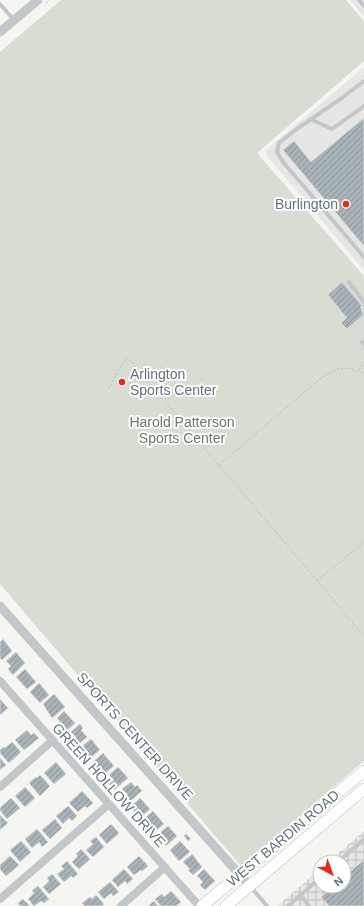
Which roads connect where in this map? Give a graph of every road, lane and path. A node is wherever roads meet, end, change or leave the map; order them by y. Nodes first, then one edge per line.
1 (38, 0) edge
2 (359, 0) edge
3 (0, 4) edge
4 (364, 6) edge
5 (14, 20) junction
6 (0, 32) edge
7 (364, 80) edge
8 (364, 106) edge
9 (310, 119) junction
10 (364, 257) edge
11 (349, 282) dead end
12 (364, 302) edge
13 (364, 341) edge
14 (364, 344) edge
15 (364, 362) edge
16 (358, 371) junction
17 (364, 375) edge
18 (109, 389) dead end
19 (219, 465) junction
20 (364, 542) edge
21 (317, 581) junction
22 (0, 606) edge
23 (364, 636) edge
24 (0, 681) edge
25 (53, 740) junction
26 (364, 771) edge
27 (0, 787) edge
28 (364, 789) edge
29 (109, 804) junction
30 (364, 839) edge
31 (347, 854) edge
32 (165, 867) junction
33 (239, 874) junction
34 (312, 885) edge
35 (249, 886) junction
36 (300, 895) junction
37 (0, 899) edge
38 (120, 906) edge
39 (201, 906) edge
40 (226, 906) edge
41 (267, 906) edge
42 (288, 906) edge
43 (309, 906) edge

1 - 5 street
2 - 4 lane
3 - 5 lane
5 - 6 street
7 - 9 lane
8 - 9 lane
9 - 10 lane
11 - 12 lane
13 - 14 lane
15 - 16 path
16 - 17 path
16 - 19 path
18 - 19 path
19 - 21 path
20 - 21 path
21 - 23 path
22 - 33 street, SPORTS CENTER DRIVE
24 - 25 street, GREEN HOLLOW DRIVE
25 - 27 street
25 - 29 street, GREEN HOLLOW DRIVE
26 - 33 main road, WEST BARDIN ROAD
28 - 35 main road, WEST BARDIN ROAD
29 - 32 street, GREEN HOLLOW DRIVE
29 - 37 street
30 - 31 lane
32 - 38 street
32 - 39 street, GREEN HOLLOW DRIVE
33 - 35 street, SPORTS CENTER DRIVE
33 - 39 main road, WEST BARDIN ROAD
34 - 36 lane
35 - 40 main road, WEST BARDIN ROAD
35 - 41 lane
36 - 42 lane
36 - 43 lane

